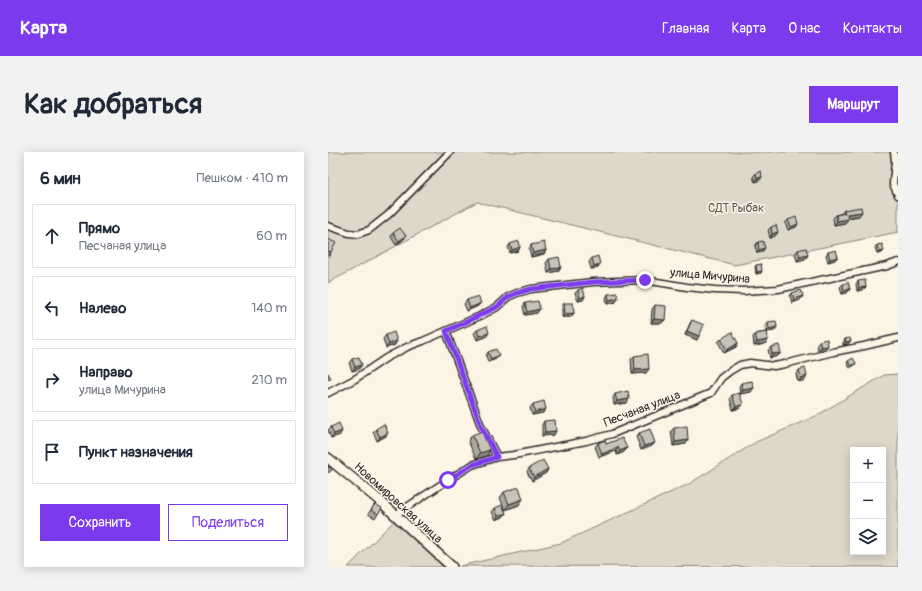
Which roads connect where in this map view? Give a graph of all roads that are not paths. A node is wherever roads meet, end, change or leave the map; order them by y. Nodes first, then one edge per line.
1 (450, 152) edge
2 (894, 152) edge
3 (898, 196) edge
4 (328, 226) edge
5 (898, 262) edge
6 (446, 331) junction
7 (898, 338) edge
8 (328, 392) edge
9 (497, 457) junction
10 (328, 458) edge
11 (395, 515) junction
12 (452, 567) edge

1 - 4 street
2 - 3 street
5 - 6 street, улица Мичурина
6 - 8 street, улица Мичурина
6 - 9 street
7 - 9 street, Песчаная улица
9 - 11 street, Песчаная улица
10 - 11 main road, Новомировская улица
11 - 12 main road, Новомировская улица

